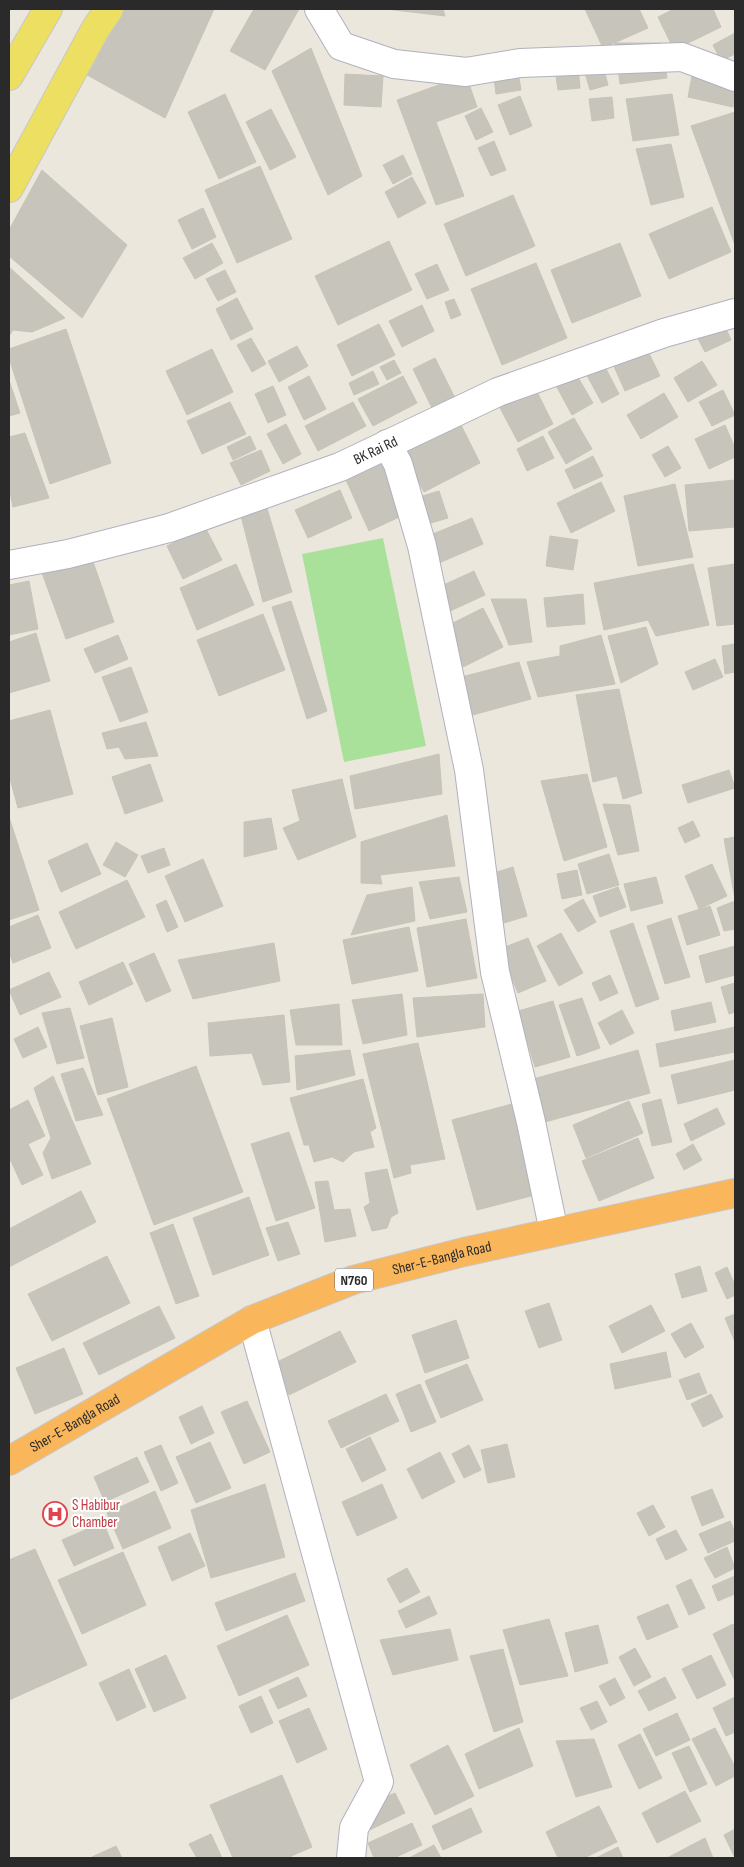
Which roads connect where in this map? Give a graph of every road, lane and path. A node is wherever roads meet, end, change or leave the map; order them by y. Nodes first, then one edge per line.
1 (48, 9) edge
2 (109, 9) edge
3 (319, 9) edge
4 (730, 68) edge
5 (9, 76) edge
6 (9, 188) edge
7 (735, 313) edge
8 (387, 444) junction
9 (9, 565) edge
10 (735, 1193) edge
11 (554, 1232) junction
12 (252, 1320) junction
13 (9, 1461) edge
14 (351, 1858) edge

1 - 5 main road
2 - 6 main road
3 - 4 street
7 - 8 street, BK Rai Rd
8 - 9 street, BK Rai Rd
8 - 11 street
10 - 11 highway, Sher-E-Bangla Road / N760
11 - 12 highway, Sher-E-Bangla Road / N760
12 - 13 highway, Sher-E-Bangla Road / N760
12 - 14 street

